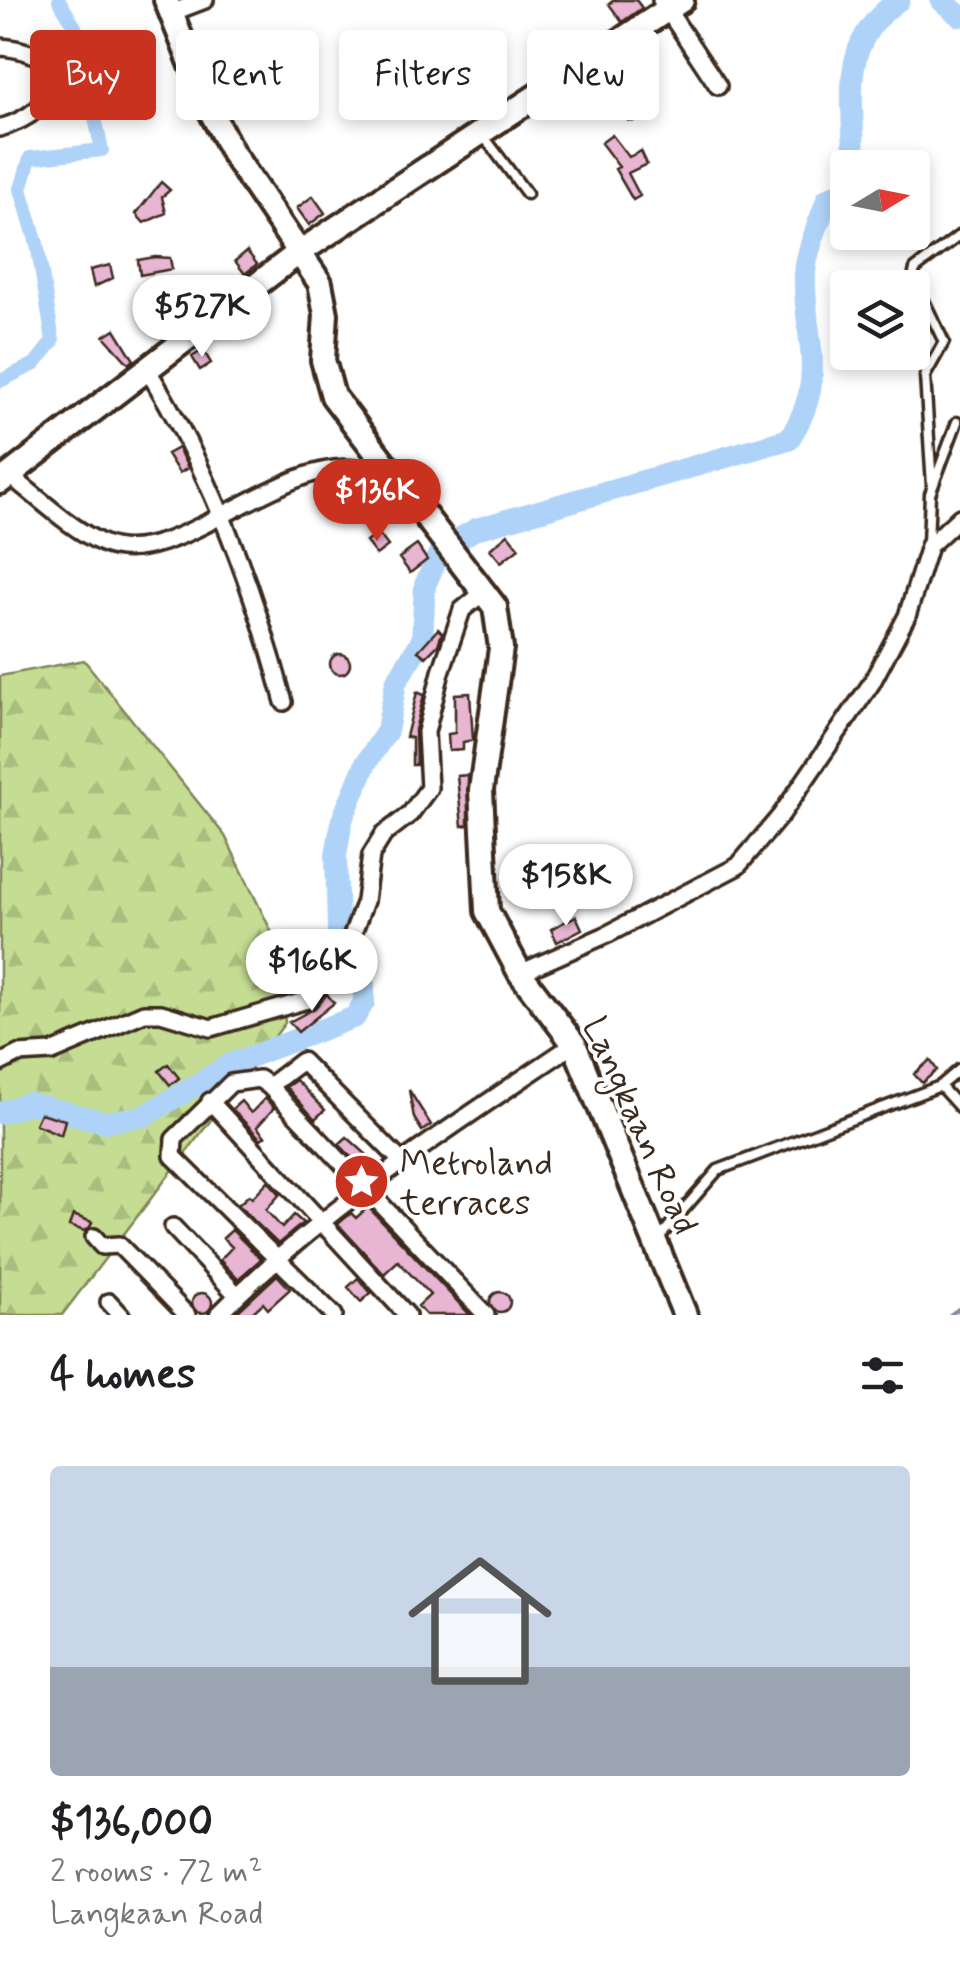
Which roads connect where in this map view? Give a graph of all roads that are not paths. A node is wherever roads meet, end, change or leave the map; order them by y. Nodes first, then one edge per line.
1 (206, 0) edge
2 (671, 4) edge
3 (169, 6) edge
4 (178, 30) edge
5 (635, 30) edge
6 (0, 47) edge
7 (718, 86) dead end
8 (527, 104) edge
9 (216, 120) edge
10 (0, 128) edge
11 (482, 134) junction
12 (526, 194) dead end
13 (960, 235) edge
14 (297, 254) junction
15 (147, 369) junction
16 (957, 422) dead end
17 (4, 479) edge
18 (932, 486) junction
19 (403, 487) junction
20 (220, 515) junction
21 (960, 517) edge
22 (930, 546) junction
23 (484, 592) junction
24 (284, 702) dead end
25 (520, 973) junction
26 (574, 1044) junction
27 (0, 1063) edge
28 (960, 1070) edge
29 (269, 1086) junction
30 (940, 1086) junction
31 (210, 1101) junction
32 (960, 1108) edge
33 (401, 1161) junction
34 (368, 1189) junction
35 (320, 1223) junction
36 (173, 1227) dead end
37 (94, 1238) dead end
38 (656, 1242) junction
39 (276, 1256) junction
40 (237, 1295) junction
41 (109, 1302) dead end
42 (121, 1315) edge
43 (187, 1315) edge
44 (219, 1315) edge
45 (334, 1315) edge
46 (406, 1315) edge
47 (486, 1315) edge
48 (686, 1315) edge

1 - 3 street
2 - 5 street
2 - 7 street
3 - 4 street, Langkaan Road
6 - 10 street
8 - 11 street
9 - 14 street, Langkaan Road
11 - 12 lane
11 - 14 street
13 - 18 lane
14 - 15 street
14 - 19 street, Langkaan Road
15 - 17 street
15 - 20 street
16 - 18 lane
17 - 20 street
18 - 22 lane
19 - 20 street
19 - 23 street, Langkaan Road
20 - 24 street
21 - 22 street
22 - 25 street
23 - 25 street, Langkaan Road
23 - 27 street
25 - 26 street, Langkaan Road
26 - 33 street
26 - 38 street, Langkaan Road
28 - 30 lane
29 - 31 street
29 - 33 street
29 - 34 street
30 - 32 lane
30 - 38 lane
31 - 35 street
31 - 39 street
33 - 34 street
34 - 35 street
34 - 47 street
35 - 39 street
35 - 46 street
36 - 40 street
37 - 43 street
38 - 48 street, Langkaan Road
39 - 40 street
39 - 45 street
40 - 44 street
41 - 42 street

